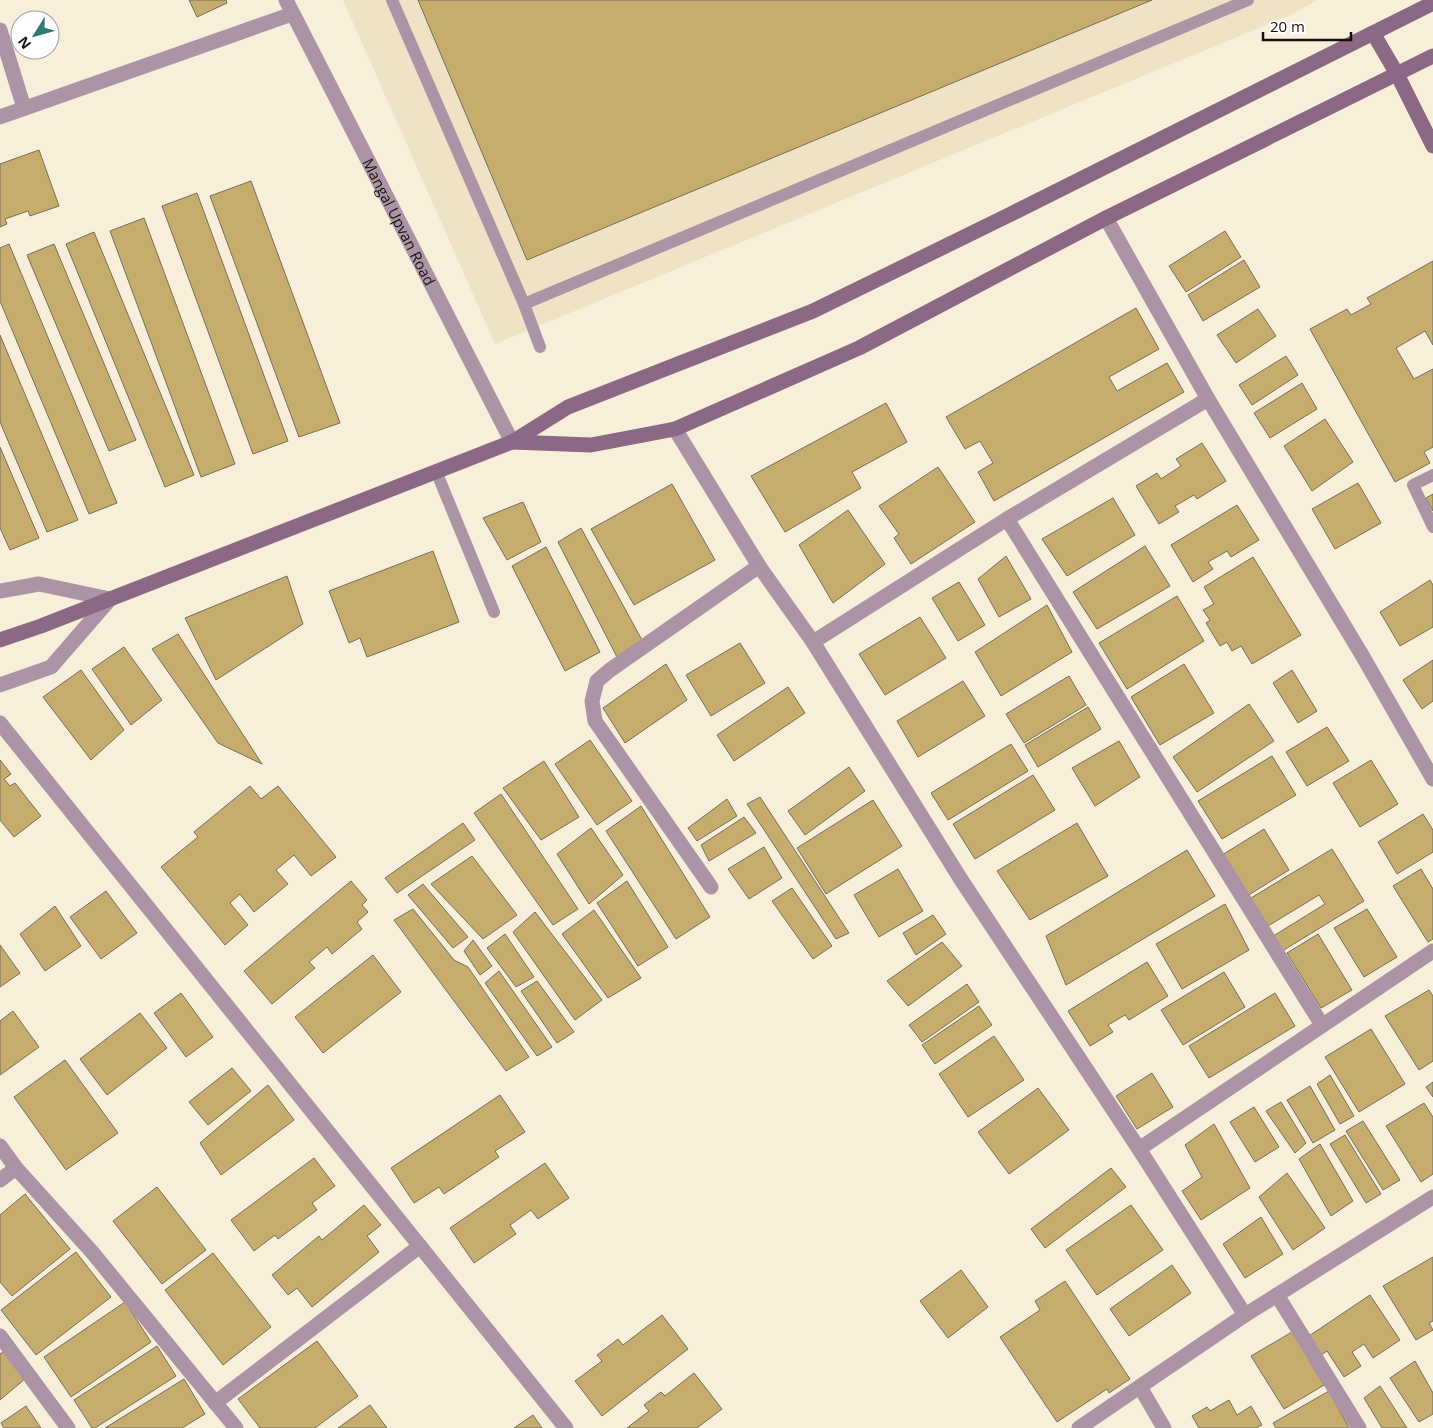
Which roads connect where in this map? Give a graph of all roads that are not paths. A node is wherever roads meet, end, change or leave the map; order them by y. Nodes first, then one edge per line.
1 (286, 0) edge
2 (392, 0) edge
3 (1248, 0) edge
4 (1433, 3) edge
5 (292, 14) junction
6 (0, 30) edge
7 (1373, 33) junction
8 (1433, 56) edge
9 (1397, 74) junction
10 (24, 108) junction
11 (0, 117) edge
12 (1433, 146) edge
13 (1106, 218) junction
14 (524, 304) junction
15 (540, 348) dead end
16 (1208, 399) junction
17 (675, 430) junction
18 (512, 442) junction
19 (436, 471) junction
20 (1433, 475) edge
21 (1007, 519) junction
22 (1433, 527) edge
23 (759, 566) junction
24 (0, 591) edge
25 (110, 599) junction
26 (494, 612) dead end
27 (0, 640) edge
28 (812, 642) junction
29 (0, 685) edge
30 (0, 723) edge
31 (1433, 779) edge
32 (711, 887) dead end
33 (1433, 951) edge
34 (1322, 1025) junction
35 (0, 1146) edge
36 (1139, 1149) junction
37 (16, 1168) junction
38 (0, 1180) edge
39 (1433, 1197) edge
40 (420, 1246) junction
41 (1277, 1295) junction
42 (1245, 1315) junction
43 (0, 1336) edge
44 (1140, 1387) junction
45 (215, 1403) junction
46 (68, 1428) edge
47 (236, 1428) edge
48 (566, 1428) edge
49 (1079, 1428) edge
50 (1164, 1428) edge
51 (1359, 1428) edge

1 - 5 street, Mangal Upvan Road
2 - 14 lane
3 - 14 lane
4 - 7 street
5 - 10 street
5 - 18 street, Mangal Upvan Road
6 - 10 street
7 - 9 street
7 - 18 street
8 - 9 street
9 - 12 street
9 - 13 street
10 - 11 street
13 - 16 street
13 - 17 street
14 - 15 lane
16 - 21 street
16 - 31 street
17 - 18 street
17 - 23 street
18 - 19 street
19 - 25 street
19 - 26 lane
20 - 22 lane
21 - 28 street
21 - 34 street
23 - 28 street
23 - 32 street
24 - 25 street
25 - 27 street
25 - 29 street
28 - 36 street
30 - 40 street
33 - 34 street
34 - 36 street
35 - 37 street
36 - 42 street
37 - 38 street
37 - 45 street
39 - 41 street
40 - 45 street
40 - 48 street
41 - 42 street
41 - 51 street
42 - 44 street
43 - 46 street
44 - 49 street
44 - 50 street
45 - 47 street

